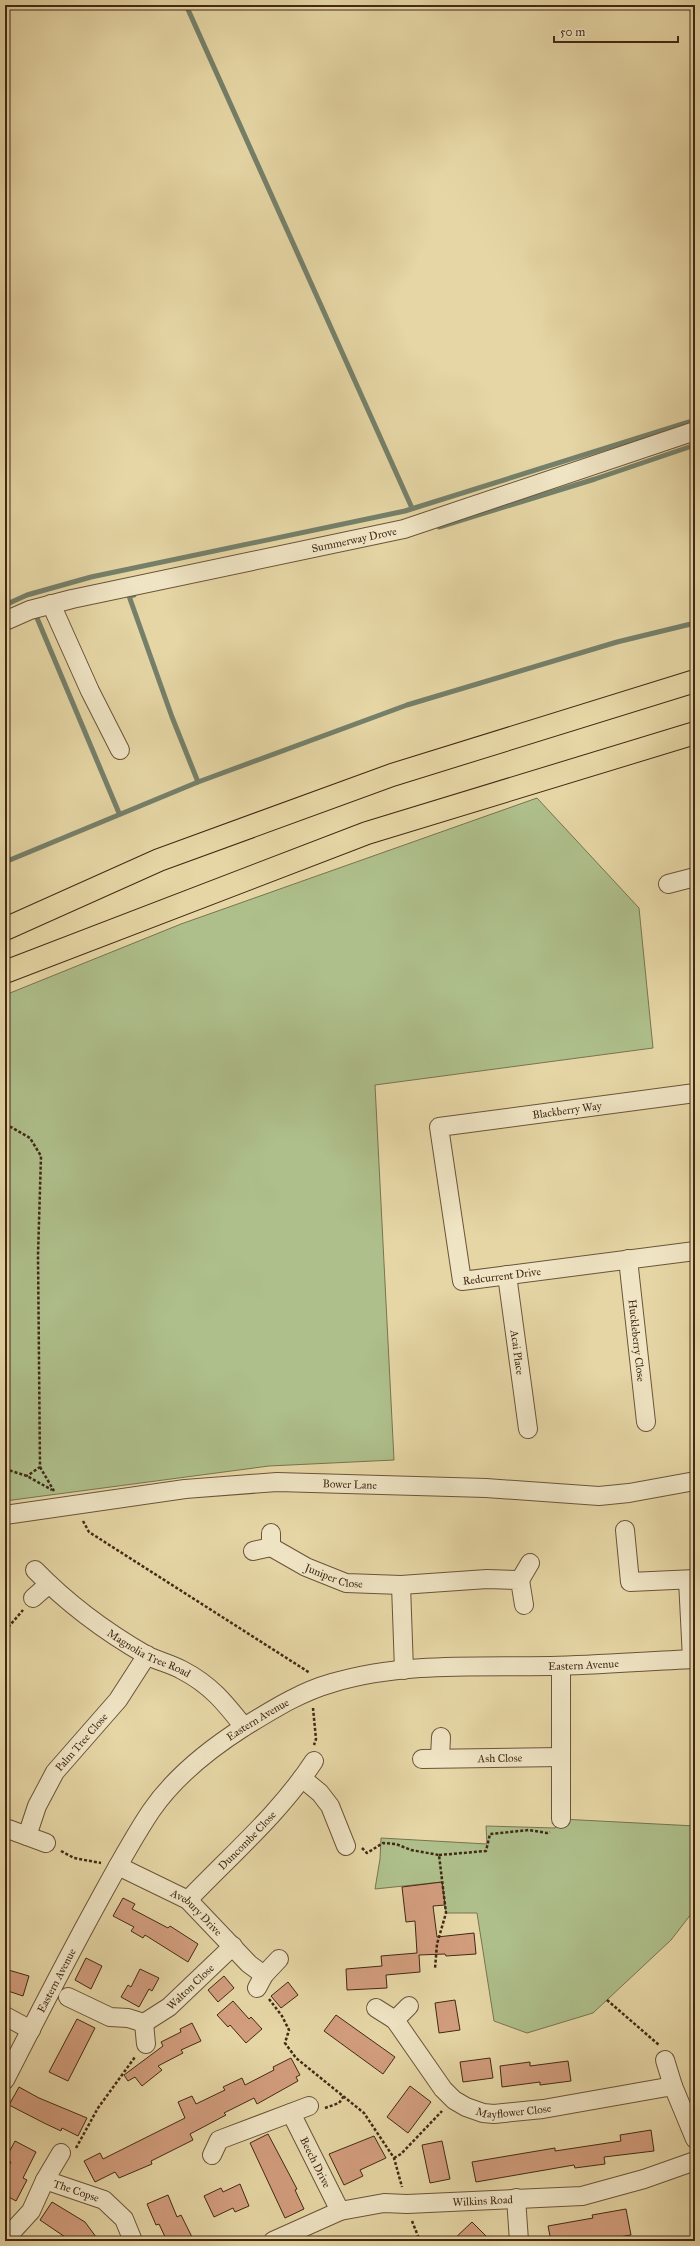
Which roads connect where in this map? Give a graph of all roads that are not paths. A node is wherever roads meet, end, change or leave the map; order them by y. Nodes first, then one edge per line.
1 (695, 431) edge
2 (51, 604) junction
3 (5, 621) edge
4 (695, 681) edge
5 (695, 733) edge
6 (120, 750) dead end
7 (695, 877) edge
8 (668, 884) dead end
9 (5, 929) edge
10 (5, 972) edge
11 (695, 1092) edge
12 (439, 1127) joint
13 (695, 1250) edge
14 (628, 1259) junction
15 (507, 1276) junction
16 (646, 1422) dead end
17 (528, 1429) dead end
18 (695, 1481) edge
19 (5, 1515) edge
20 (625, 1530) dead end
21 (252, 1551) dead end
22 (530, 1563) dead end
23 (35, 1570) dead end
24 (520, 1580) junction
25 (691, 1580) edge
26 (49, 1584) junction
27 (401, 1585) junction
28 (33, 1598) road end
29 (524, 1605) dead end
30 (147, 1655) junction
31 (693, 1659) edge
32 (561, 1666) junction
33 (404, 1670) junction
34 (244, 1727) junction
35 (441, 1737) dead end
36 (440, 1757) junction
37 (561, 1757) junction
38 (422, 1759) dead end
39 (314, 1761) road end
40 (302, 1778) junction
41 (561, 1819) road end
42 (8, 1829) dead end
43 (336, 1833) road end
44 (27, 1836) junction
45 (46, 1843) road end
46 (118, 1866) junction
47 (188, 1900) junction
48 (233, 1946) junction
49 (279, 1959) dead end
50 (68, 1997) dead end
51 (409, 2006) dead end
52 (376, 2008) dead end
53 (5, 2016) edge
54 (136, 2020) junction
55 (395, 2020) junction
56 (31, 2030) junction
57 (146, 2044) road end
58 (665, 2060) road end
59 (5, 2080) edge
60 (673, 2086) junction
61 (309, 2106) road end
62 (291, 2113) junction
63 (695, 2138) edge
64 (61, 2153) road end
65 (212, 2155) dead end
66 (695, 2161) edge
67 (45, 2180) junction
68 (516, 2198) junction
69 (340, 2211) junction
70 (6, 2241) edge
71 (133, 2241) edge
72 (273, 2241) edge
73 (519, 2241) edge

1 - 2 street, Summerway Drove
2 - 3 street, Summerway Drove
2 - 6 street
4 - 9 highway
5 - 10 highway
7 - 8 street
11 - 12 street, Blackberry Way
12 - 15 street, Redcurrent Drive
13 - 14 street, Redcurrent Drive
14 - 15 street, Redcurrent Drive
14 - 16 street, Huckleberry Close
15 - 17 street, Acai Place
18 - 19 street, Bower Lane
20 - 25 street
21 - 27 street, Juniper Close
22 - 24 street
23 - 26 street, Magnolia Tree Road
24 - 27 street, Juniper Close
24 - 29 street
25 - 31 street
26 - 28 street
26 - 30 street, Magnolia Tree Road
27 - 33 street
30 - 34 street, Magnolia Tree Road
30 - 44 street, Palm Tree Close
31 - 32 street, Eastern Avenue
32 - 33 street, Eastern Avenue
32 - 37 street
33 - 34 street, Eastern Avenue
34 - 46 street, Eastern Avenue
35 - 36 street
36 - 37 street, Ash Close
36 - 38 street, Ash Close
37 - 41 street
39 - 40 street, Duncombe Close
40 - 43 street
40 - 47 street, Duncombe Close
42 - 44 street
44 - 45 street
46 - 47 street, Avebury Drive
46 - 56 street, Eastern Avenue
47 - 48 street, Avebury Drive
48 - 49 street, Avebury Drive
48 - 54 street, Walton Close
50 - 54 street
51 - 55 street
52 - 55 street, Mayflower Close
53 - 56 street
54 - 57 street
55 - 60 street, Mayflower Close
56 - 59 street, Eastern Avenue
58 - 60 street
60 - 63 street
61 - 62 street
62 - 65 street
62 - 69 street, Beech Drive
64 - 67 street, The Copse
66 - 68 street, Wilkins Road
67 - 70 street, The Copse
67 - 71 street, The Copse
68 - 69 street, Wilkins Road
68 - 73 street
69 - 72 street, Wilkins Road

